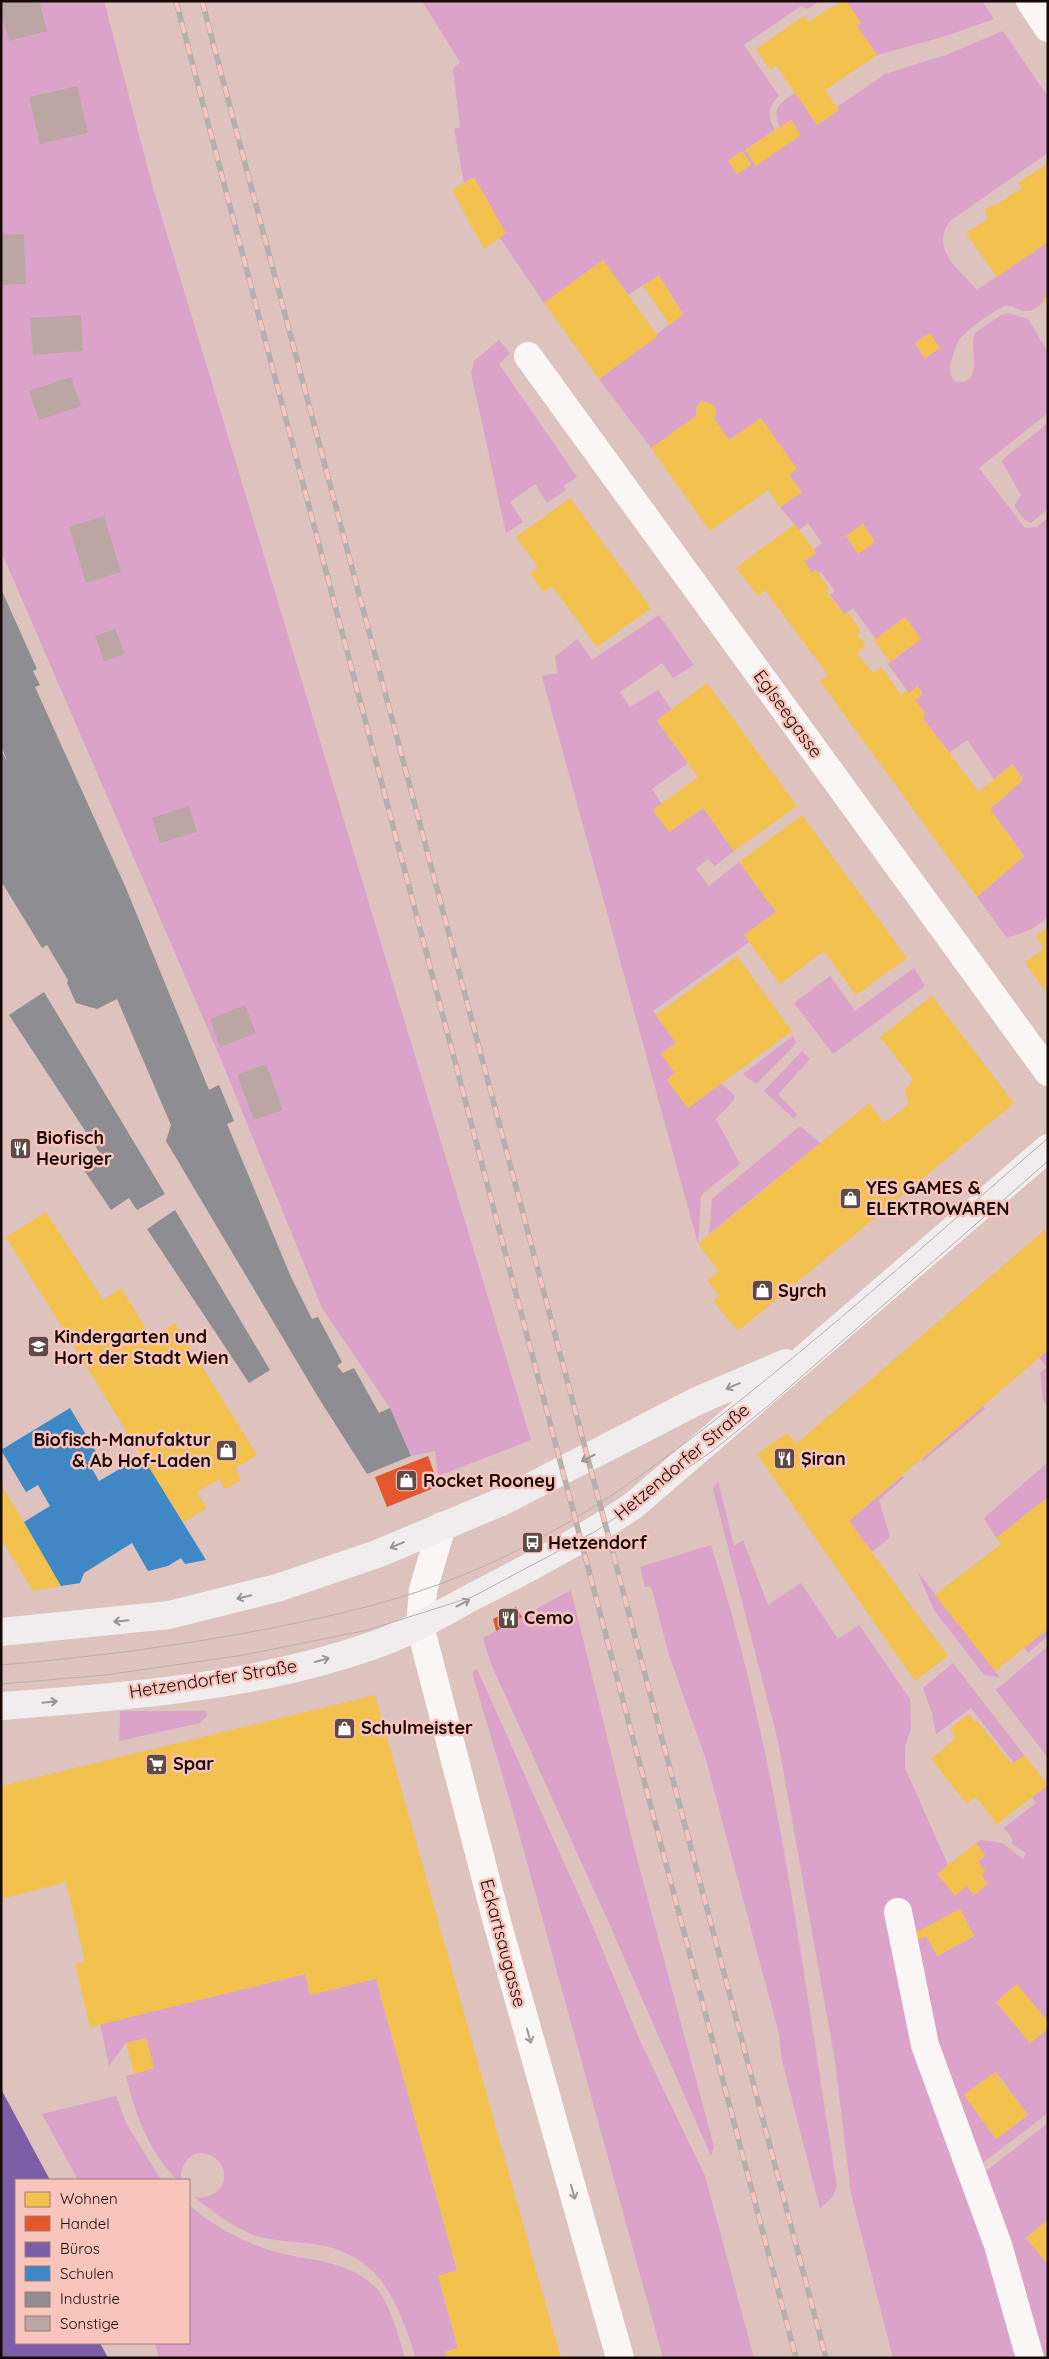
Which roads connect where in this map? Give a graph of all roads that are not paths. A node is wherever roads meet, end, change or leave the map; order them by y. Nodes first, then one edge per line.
1 (1030, 1) edge
2 (1048, 28) edge
3 (528, 356) dead end
4 (1048, 1072) edge
5 (1048, 1148) edge
6 (810, 1352) junction
7 (442, 1526) junction
8 (420, 1626) junction
9 (1, 1632) edge
10 (1, 1706) edge
11 (898, 1912) dead end
12 (620, 2358) edge
13 (1030, 2358) edge

1 - 2 street
3 - 4 street, Eglseegasse
5 - 6 main road, Hetzendorfer Straße
6 -> 7 main road, Hetzendorfer Straße
8 -> 6 main road, Hetzendorfer Straße
7 - 8 street, Eckartsaugasse
7 -> 9 main road, Hetzendorfer Straße
10 -> 8 main road, Hetzendorfer Straße
8 -> 12 street, Eckartsaugasse
11 - 13 street

